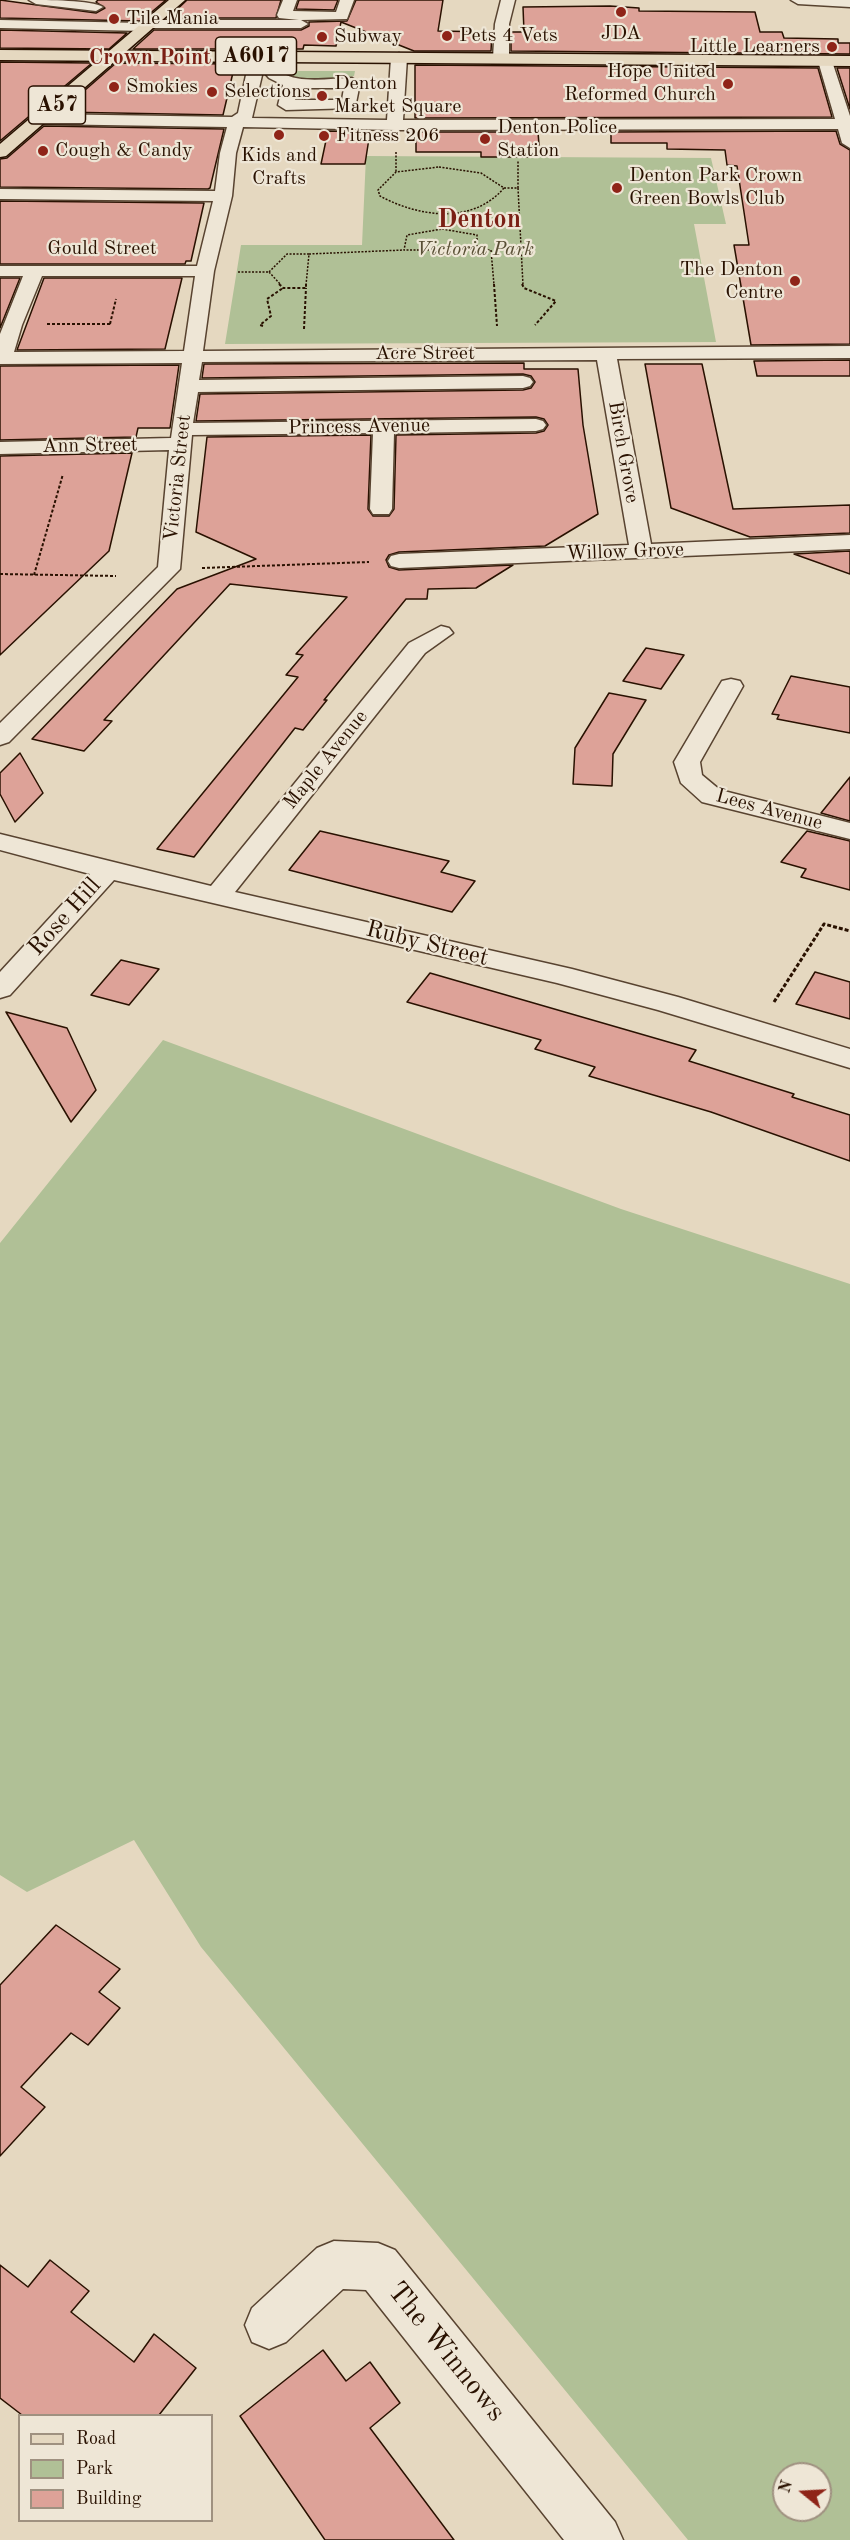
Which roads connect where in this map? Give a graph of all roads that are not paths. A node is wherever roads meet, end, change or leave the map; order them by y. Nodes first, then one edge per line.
1 (36, 0) edge
2 (178, 0) edge
3 (290, 0) edge
4 (347, 0) edge
5 (508, 0) edge
6 (798, 0) edge
7 (850, 3) edge
8 (107, 8) dead end
9 (202, 8) dead end
10 (284, 15) junction
11 (148, 19) junction
12 (0, 24) edge
13 (301, 24) dead end
14 (0, 55) edge
15 (112, 55) junction
16 (258, 56) junction
17 (399, 58) junction
18 (501, 58) junction
19 (826, 61) junction
20 (850, 61) edge
21 (291, 83) junction
22 (352, 83) junction
23 (286, 105) junction
24 (349, 105) junction
25 (42, 119) junction
26 (236, 122) junction
27 (847, 124) edge
28 (395, 125) junction
29 (850, 143) edge
30 (0, 152) edge
31 (0, 194) edge
32 (223, 196) junction
33 (0, 271) edge
34 (205, 271) junction
35 (35, 272) junction
36 (850, 352) edge
37 (606, 354) junction
38 (193, 356) junction
39 (1, 357) edge
40 (524, 382) dead end
41 (189, 386) junction
42 (536, 425) dead end
43 (384, 427) junction
44 (181, 436) junction
45 (0, 448) edge
46 (381, 509) dead end
47 (850, 542) edge
48 (641, 551) junction
49 (399, 561) road end
50 (441, 633) dead end
51 (731, 686) dead end
52 (0, 736) edge
53 (850, 831) edge
54 (0, 842) edge
55 (106, 872) junction
56 (218, 895) junction
57 (0, 989) edge
58 (850, 1059) edge
59 (268, 2325) dead end
60 (597, 2540) edge

1 - 8 street
2 - 11 main road, A57
3 - 10 street
4 - 10 street
5 - 18 street
6 - 7 street
9 - 10 street
11 - 12 street
11 - 13 street
11 - 15 main road, A57
14 - 15 main road, A6017
15 - 16 main road, A6017
15 - 25 main road, A57
16 - 17 main road, A6017
16 - 21 street
16 - 26 street
17 - 18 main road, A6017
17 - 22 street
17 - 28 street
18 - 19 main road, A6017
19 - 20 main road, A6017
19 - 27 street
21 - 22 street
21 - 23 street
22 - 24 street
23 - 24 street
23 - 26 street
24 - 28 street
25 - 26 street
25 - 30 main road, A57
26 - 28 street
26 - 32 street, Victoria Street
27 - 28 street
27 - 29 street
31 - 32 street
32 - 34 street, Victoria Street
33 - 35 street, Gould Street
34 - 35 street, Gould Street
34 - 38 street, Victoria Street
35 - 39 street
36 - 37 street, Acre Street
37 - 38 street, Acre Street
37 - 48 street, Birch Grove
38 - 39 street, Acre Street
38 - 41 street, Victoria Street
40 - 41 street
41 - 44 street, Victoria Street
42 - 43 street, Princess Avenue
43 - 44 street, Princess Avenue
43 - 46 street
44 - 45 street, Ann Street
44 - 52 street, Victoria Street
47 - 48 street, Willow Grove
48 - 49 street, Willow Grove
50 - 56 street, Maple Avenue
51 - 53 street, Lees Avenue
54 - 55 street, Ruby Street
55 - 56 street, Ruby Street
55 - 57 street, Rose Hill
56 - 58 street, Ruby Street
59 - 60 street, The Winnows

